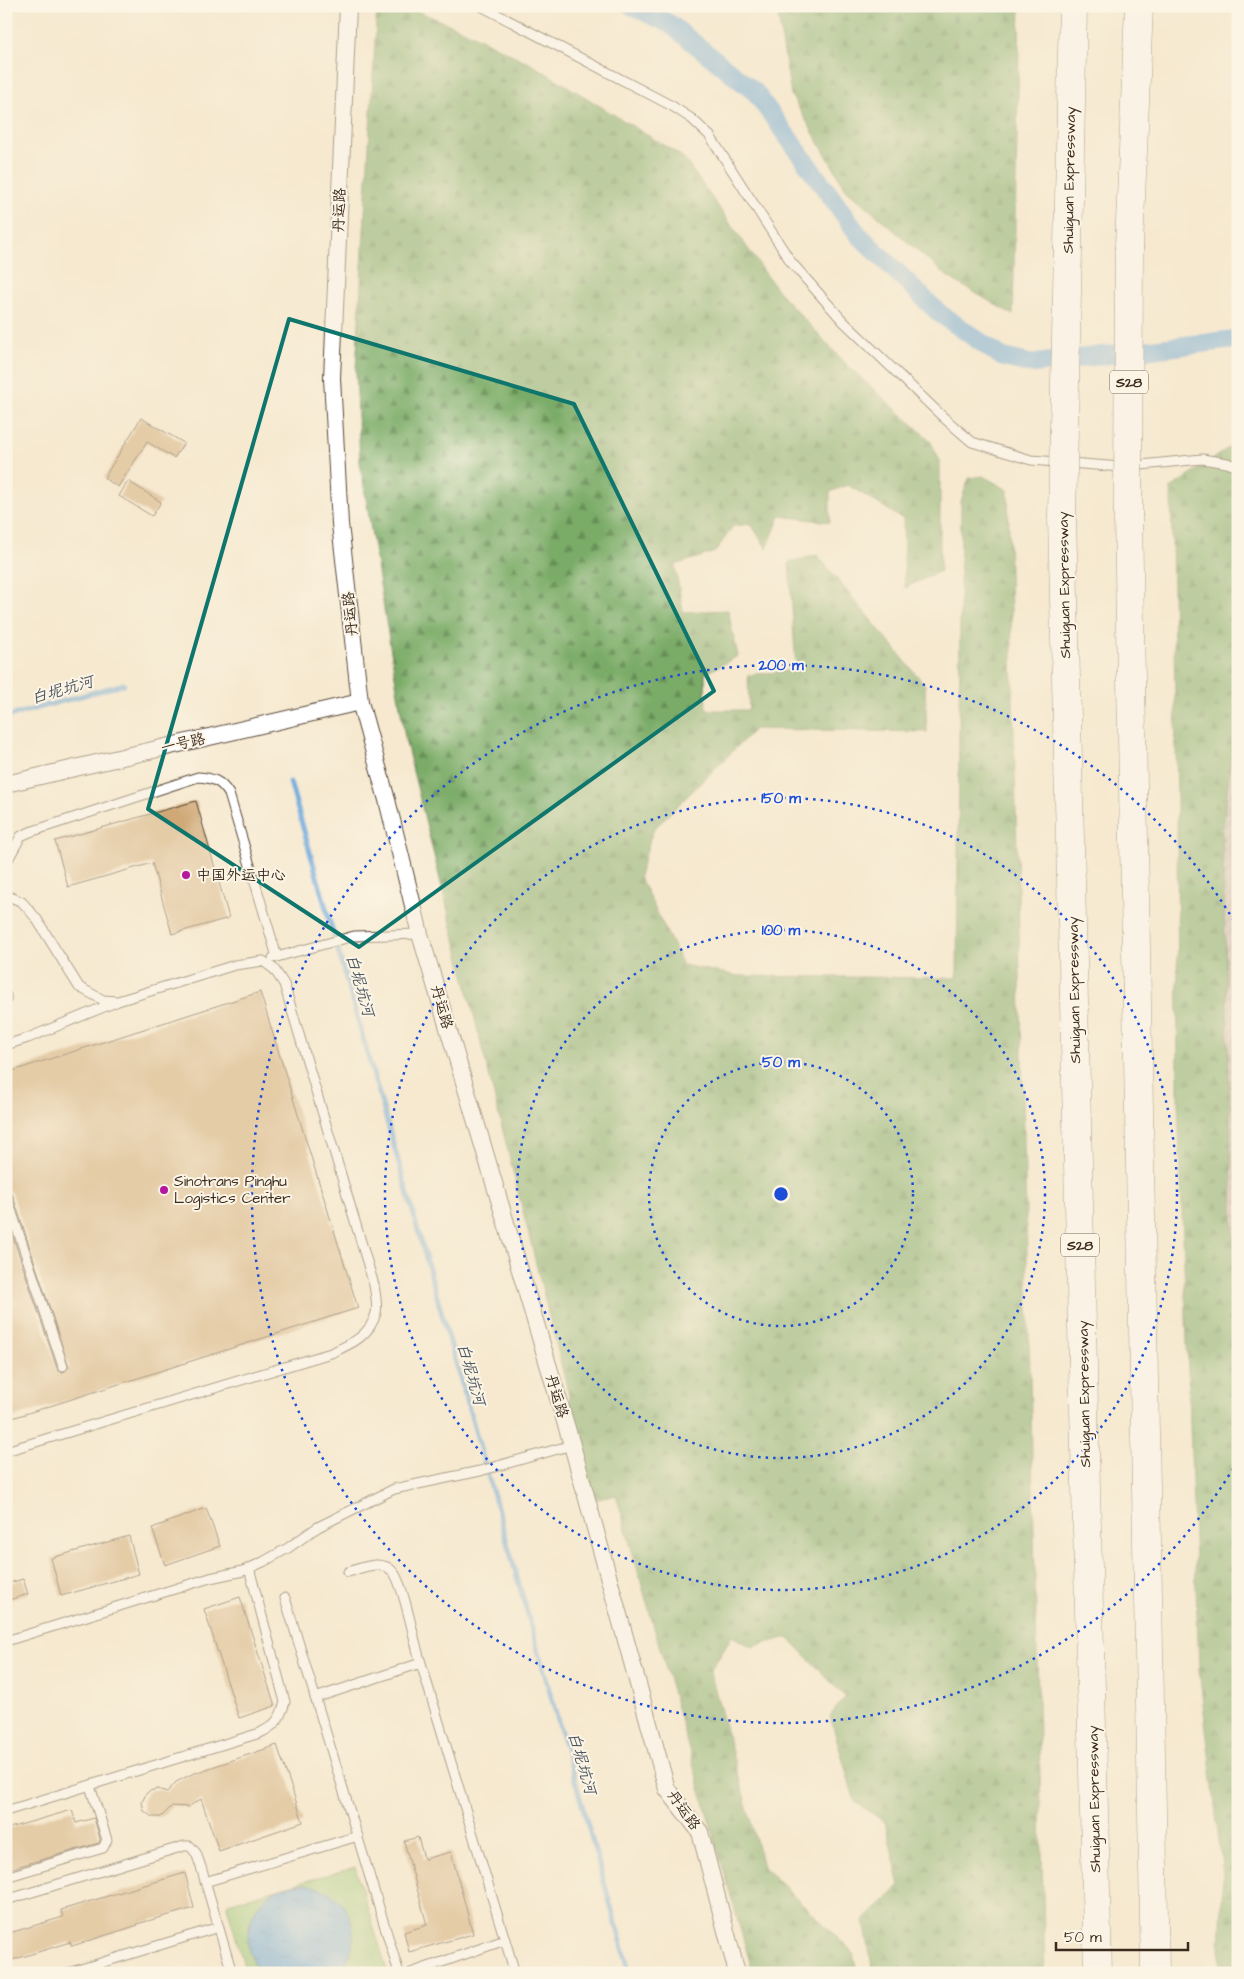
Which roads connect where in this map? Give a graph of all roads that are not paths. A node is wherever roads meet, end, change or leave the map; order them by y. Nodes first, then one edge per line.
1 (348, 6) edge
2 (481, 6) edge
3 (1073, 6) edge
4 (1139, 6) edge
5 (1238, 468) edge
6 (360, 702) junction
7 (6, 784) edge
8 (6, 864) edge
9 (6, 895) edge
10 (420, 934) junction
11 (278, 957) junction
12 (263, 961) junction
13 (6, 996) edge
14 (6, 1000) edge
15 (118, 1001) junction
16 (6, 1044) edge
17 (6, 1195) edge
18 (63, 1366) dead end
19 (572, 1445) junction
20 (6, 1452) edge
21 (249, 1568) junction
22 (348, 1572) dead end
23 (285, 1598) dead end
24 (6, 1641) edge
25 (421, 1663) junction
26 (315, 1698) junction
27 (90, 1786) junction
28 (6, 1811) edge
29 (358, 1836) junction
30 (6, 1877) edge
31 (205, 1882) junction
32 (6, 1900) edge
33 (219, 1927) junction
34 (505, 1940) junction
35 (68, 1973) edge
36 (232, 1973) edge
37 (399, 1973) edge
38 (411, 1973) edge
39 (515, 1973) edge
40 (737, 1973) edge
41 (1098, 1973) edge
42 (1155, 1973) edge

1 - 6 street, 丹运路
2 - 5 lane
3 - 41 highway, Shuiguan Expressway / S28, bridge
4 - 42 highway, S28, bridge
6 - 7 street, 一号路
6 - 10 street, 丹运路
8 - 11 lane
9 - 15 lane
10 - 11 lane
10 - 19 street, 丹运路
11 - 12 lane
12 - 15 lane
12 - 20 lane
13 - 14 lane
15 - 16 lane
17 - 18 lane
19 - 21 lane
19 - 40 street, 丹运路
21 - 24 lane
21 - 27 lane
22 - 25 lane
23 - 26 lane
25 - 26 lane
25 - 34 lane
26 - 29 lane
27 - 28 lane
27 - 30 lane
29 - 31 lane
29 - 37 lane
31 - 32 lane
31 - 33 lane
33 - 35 lane
33 - 36 lane
34 - 38 lane
34 - 39 lane

